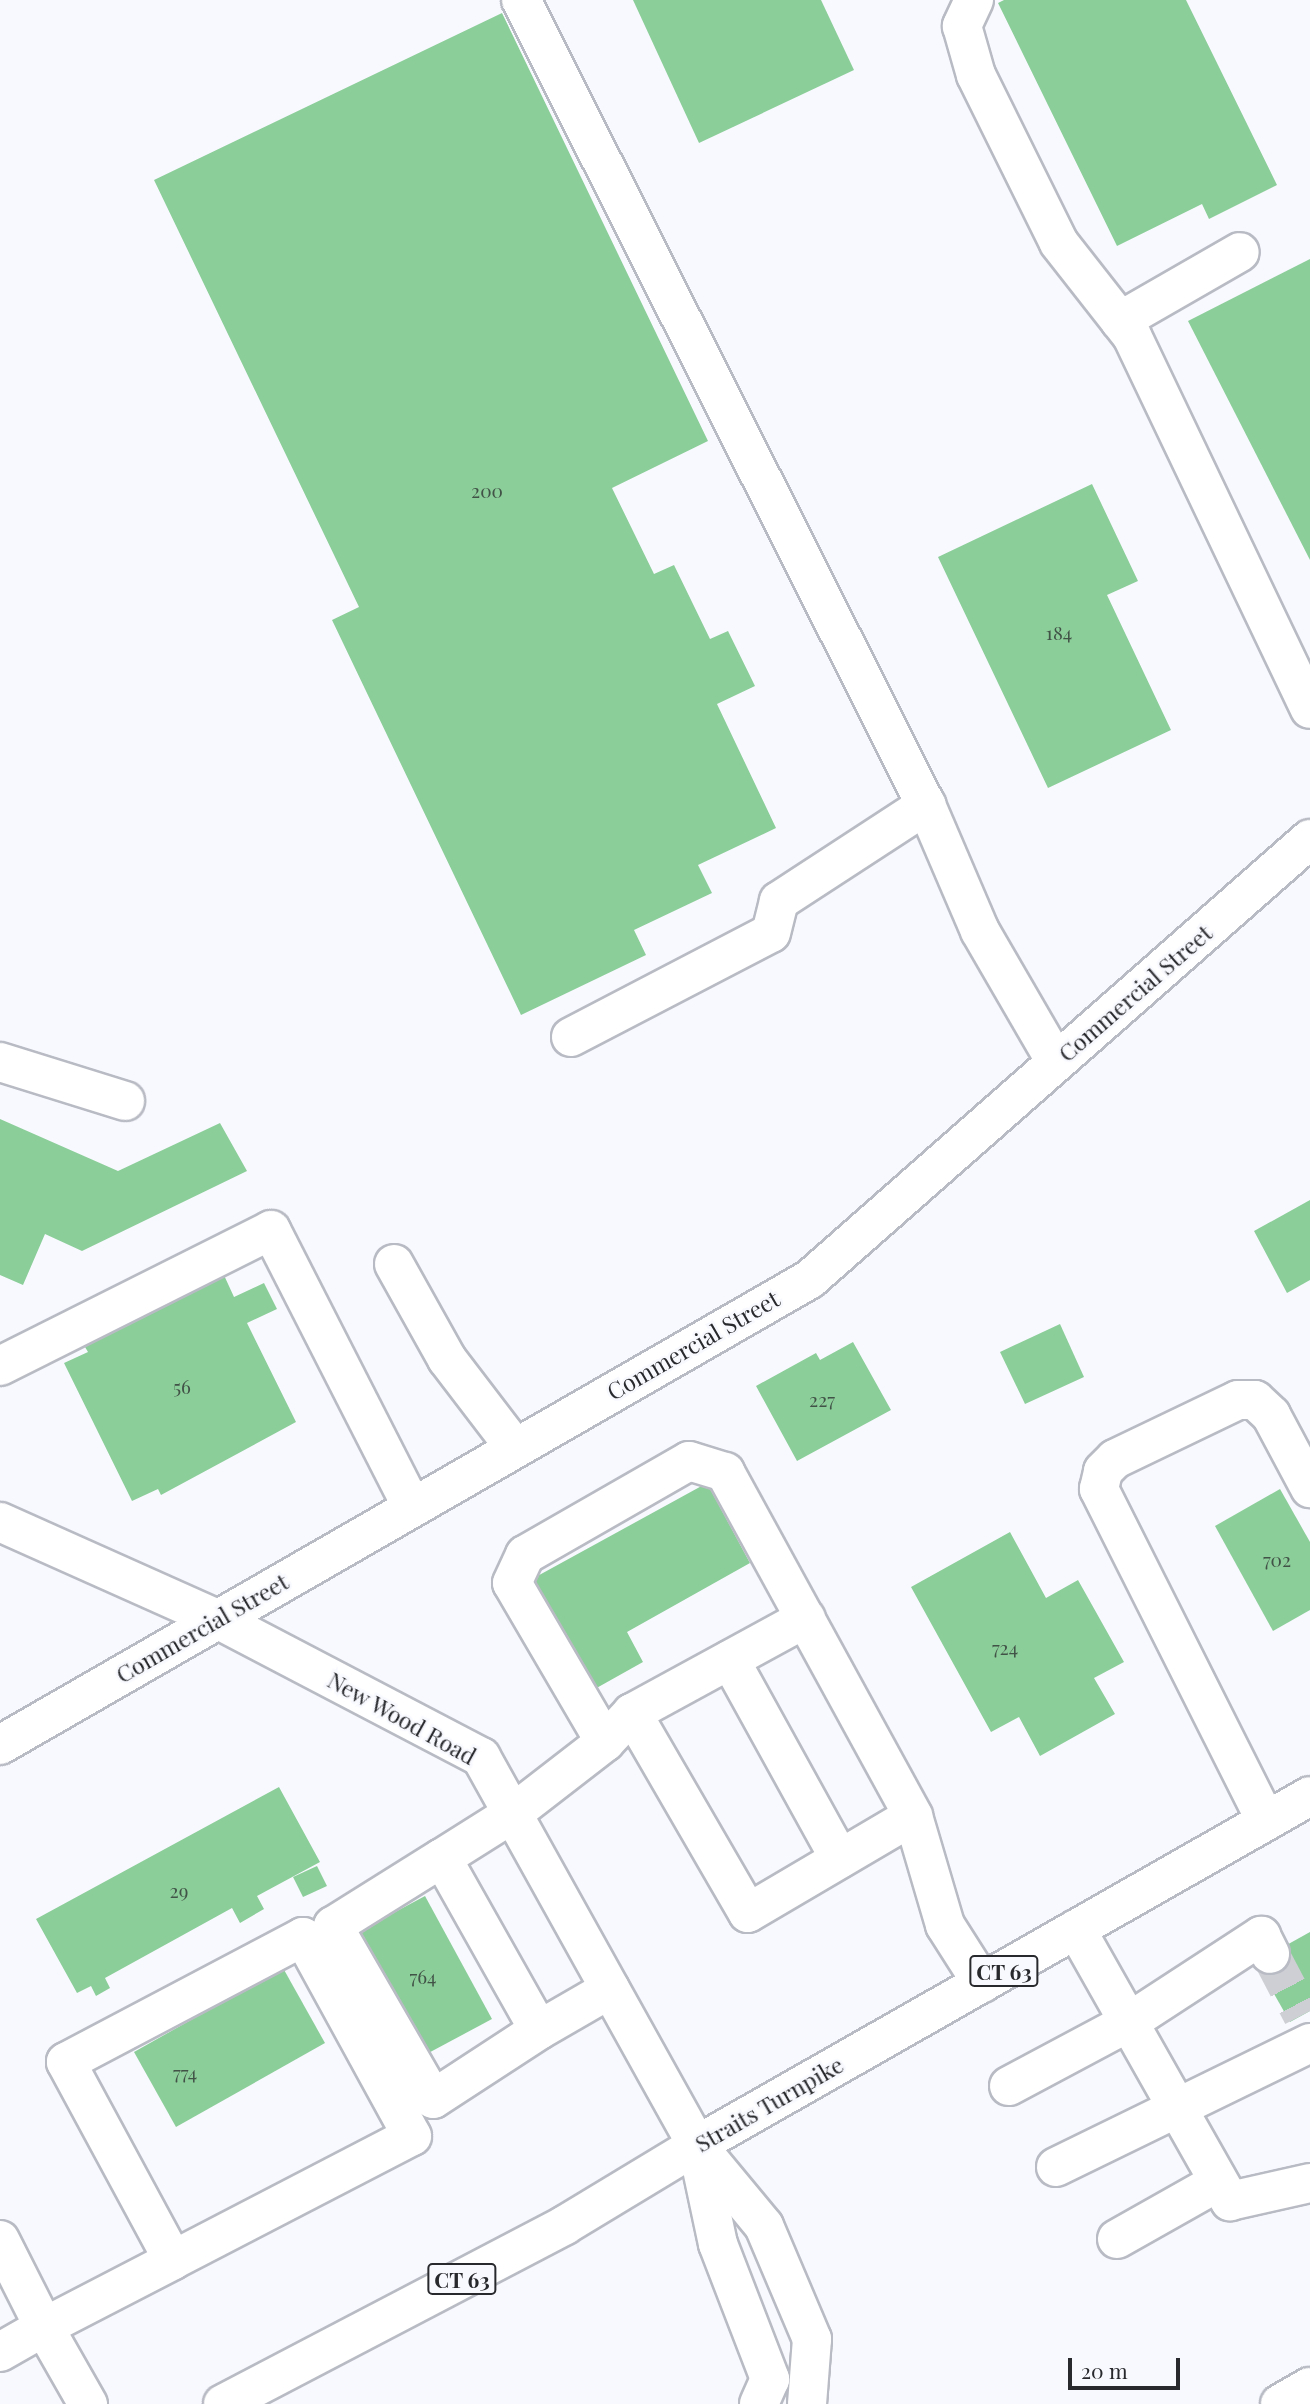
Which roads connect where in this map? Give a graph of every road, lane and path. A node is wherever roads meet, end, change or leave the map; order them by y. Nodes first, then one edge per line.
1 (521, 0) edge
2 (974, 0) edge
3 (1240, 252) dead end
4 (1120, 321) junction
5 (1308, 701) edge
6 (926, 805) junction
7 (1310, 839) edge
8 (571, 1037) dead end
9 (0, 1062) edge
10 (1056, 1062) junction
11 (125, 1101) dead end
12 (394, 1264) dead end
13 (0, 1366) edge
14 (515, 1448) junction
15 (1310, 1488) edge
16 (412, 1507) junction
17 (0, 1522) edge
18 (806, 1618) junction
19 (217, 1619) junction
20 (730, 1660) junction
21 (632, 1713) junction
22 (605, 1742) junction
23 (0, 1745) edge
24 (1310, 1796) edge
25 (512, 1814) junction
26 (913, 1816) junction
27 (1266, 1821) junction
28 (442, 1858) junction
29 (840, 1859) junction
30 (1076, 1929) junction
31 (1270, 1954) tunnel mouth
32 (982, 1983) junction
33 (610, 1989) junction
34 (1129, 2022) junction
35 (1308, 2029) edge
36 (539, 2030) junction
37 (1009, 2086) dead end
38 (1177, 2106) junction
39 (697, 2145) junction
40 (1056, 2167) dead end
41 (1218, 2182) junction
42 (1310, 2183) edge
43 (1117, 2239) dead end
44 (0, 2240) edge
45 (173, 2260) junction
46 (44, 2327) junction
47 (0, 2352) edge
48 (1310, 2387) edge
49 (88, 2404) edge
50 (223, 2404) edge
51 (759, 2404) edge
52 (807, 2404) edge
53 (1280, 2404) edge

1 - 6 street
2 - 4 street
3 - 4 street
4 - 5 street
6 - 8 street
6 - 10 street
7 - 10 street, Commercial Street
9 - 11 street
10 - 14 street, Commercial Street
12 - 14 street
13 - 16 street
14 - 16 street, Commercial Street
15 - 27 street
16 - 19 street, Commercial Street
17 - 19 street, New Wood Road
18 - 20 street
18 - 22 street
18 - 26 street
19 - 23 street, Commercial Street
19 - 25 street, New Wood Road
20 - 21 street
20 - 29 street
21 - 22 street
21 - 29 street
22 - 25 street
24 - 27 street, Straits Turnpike / CT 63
25 - 28 street
25 - 33 street, New Wood Road
26 - 29 street
26 - 32 street
27 - 30 street, Straits Turnpike / CT 63
28 - 36 street
28 - 36 street
30 - 32 street, Straits Turnpike / CT 63
30 - 34 street
31 - 34 street
32 - 39 street, Straits Turnpike / CT 63
33 - 36 street
33 - 39 street, New Wood Road
34 - 37 street
34 - 38 street
35 - 38 street
38 - 40 street
38 - 41 street
39 - 50 street, Straits Turnpike / CT 63
39 - 51 street
39 - 52 street
41 - 42 street
41 - 43 street
44 - 46 street
45 - 45 street
45 - 46 street
46 - 47 street
46 - 49 street
48 - 53 street

